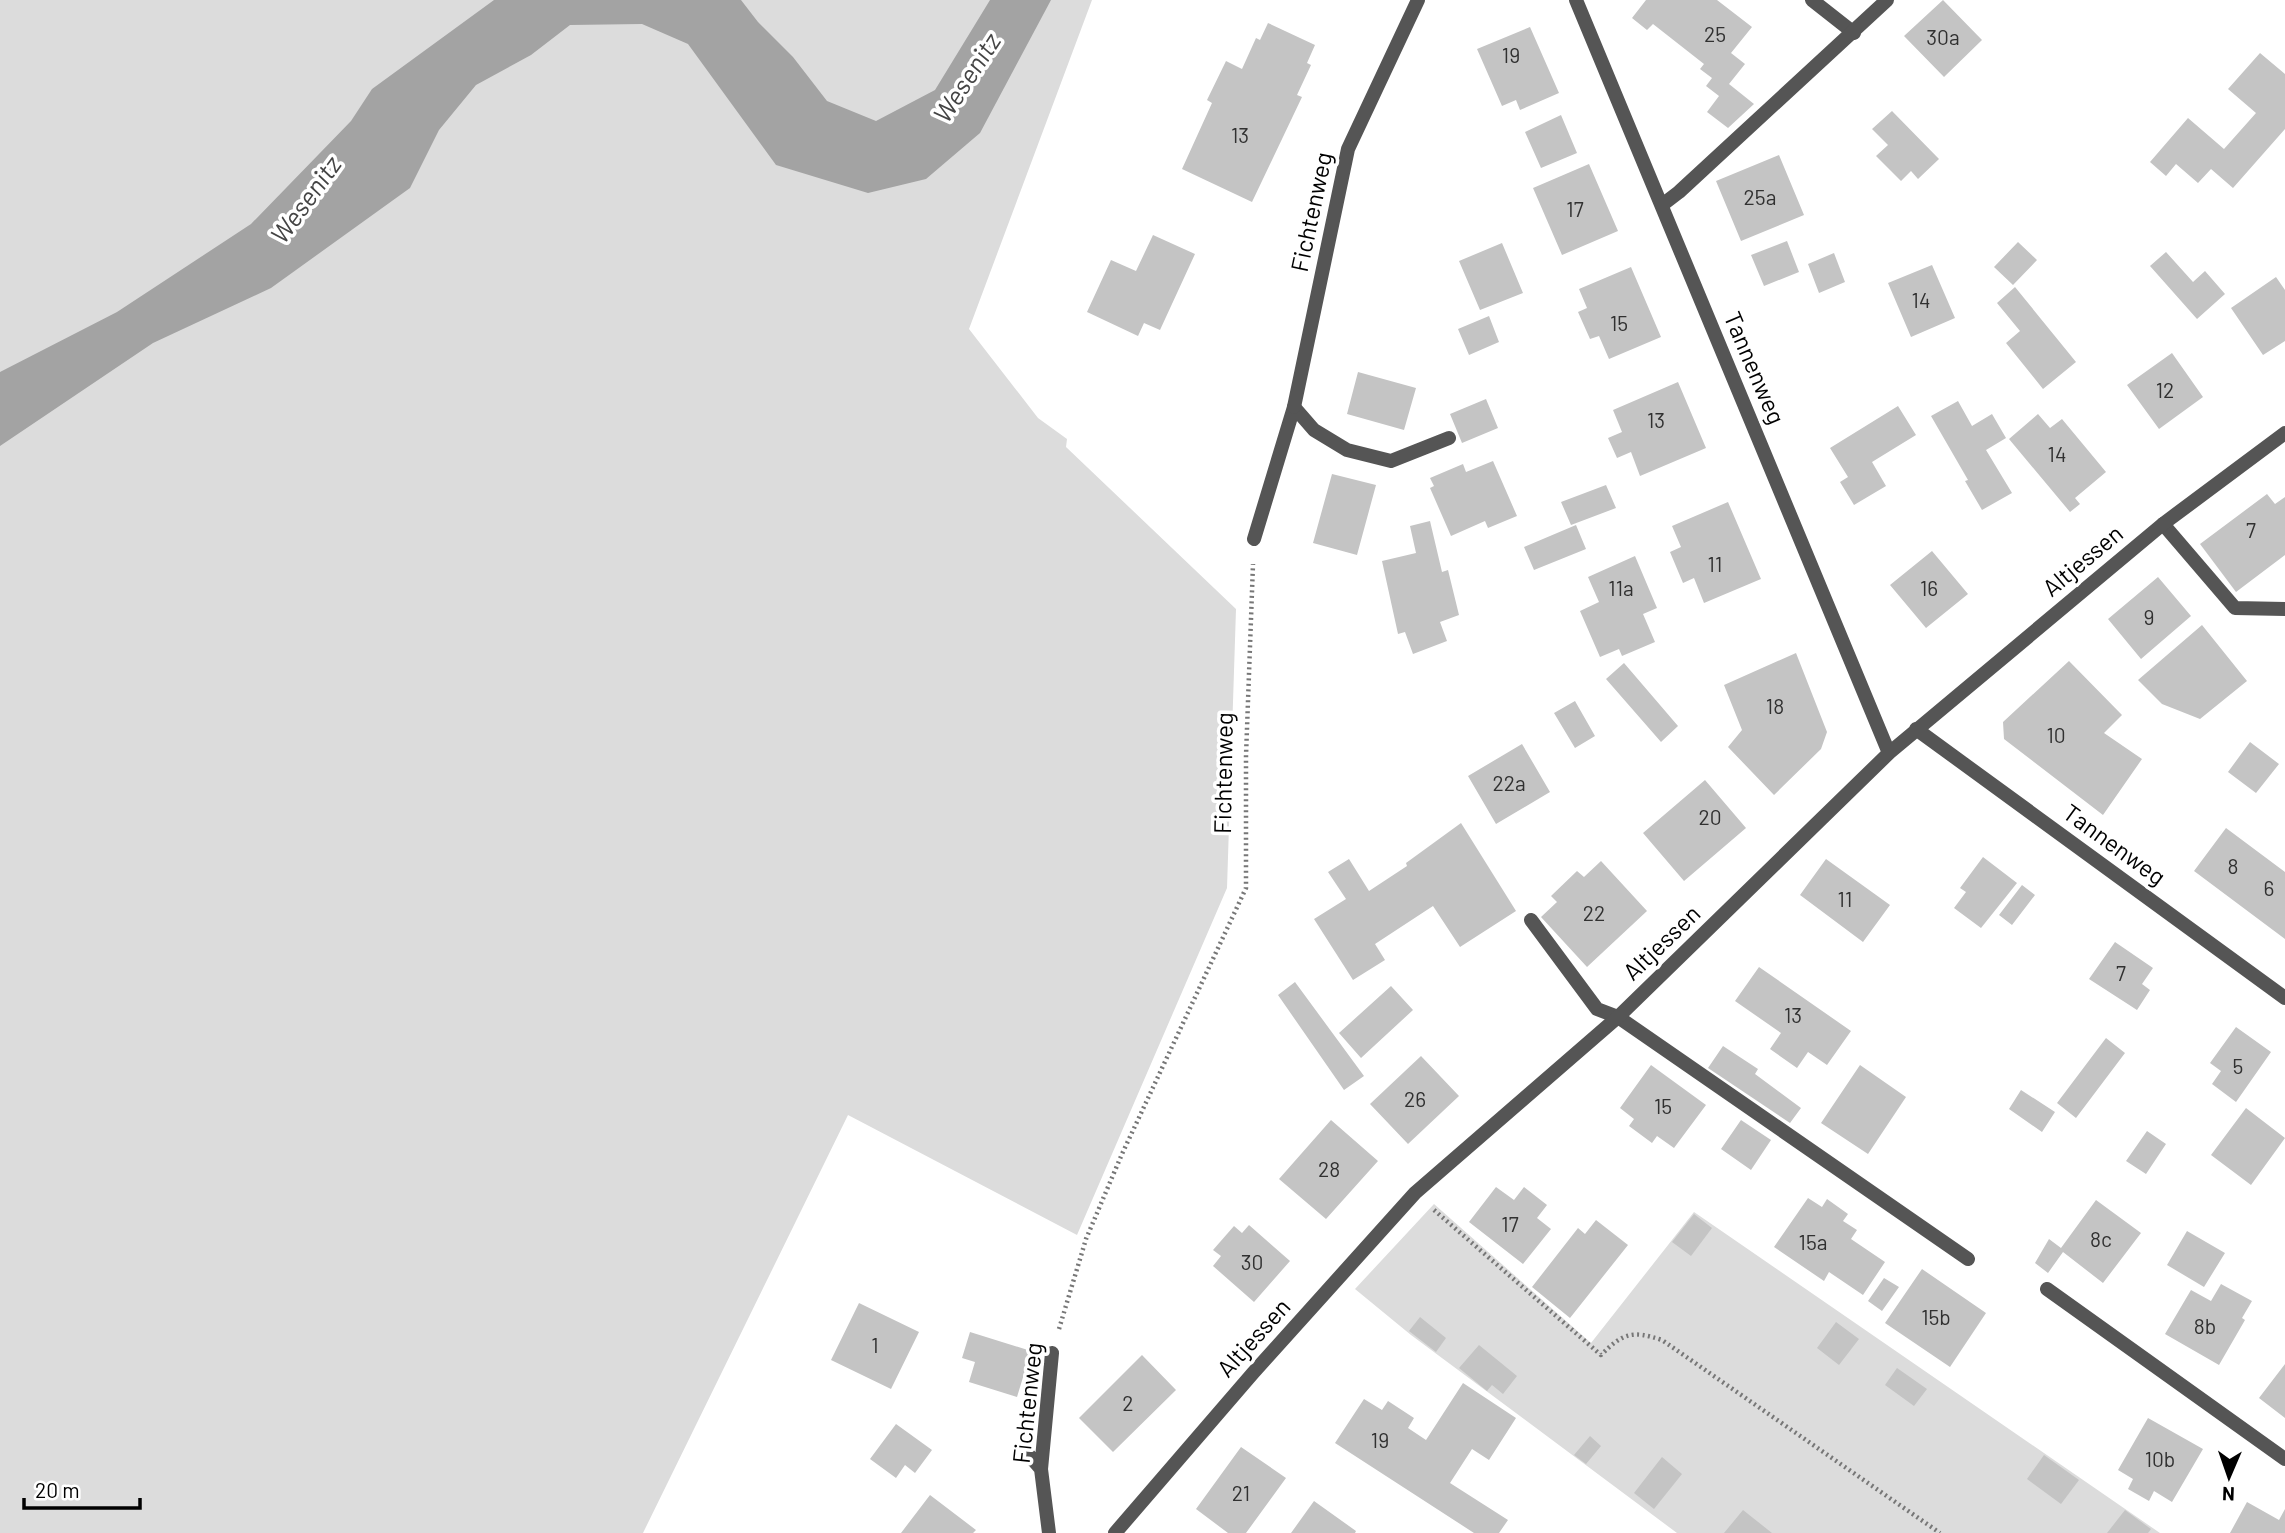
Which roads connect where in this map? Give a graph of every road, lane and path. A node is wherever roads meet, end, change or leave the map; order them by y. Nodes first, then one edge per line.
1 (1418, 0) edge
2 (1576, 0) edge
3 (1812, 0) edge
4 (1887, 0) edge
5 (1854, 33) junction
6 (1662, 205) junction
7 (1294, 407) junction
8 (2285, 433) edge
9 (1449, 438) dead end
10 (2163, 524) junction
11 (1254, 539) joint
12 (2285, 609) edge
13 (1916, 729) junction
14 (1889, 753) junction
15 (1531, 920) dead end
16 (2285, 998) edge
17 (1618, 1017) junction
18 (1415, 1194) junction
19 (1968, 1259) dead end
20 (2048, 1289) dead end
21 (1052, 1353) joint
22 (1028, 1454) dead end
23 (2285, 1459) edge
24 (1041, 1469) junction
25 (1049, 1533) edge
26 (1115, 1533) edge
27 (1940, 1533) edge

1 - 7 street, Fichtenweg
2 - 6 street, Tannenweg
3 - 5 street
4 - 5 street
5 - 6 street
6 - 14 street, Tannenweg
7 - 9 street
7 - 11 street, Fichtenweg
8 - 10 street, Altjessen
10 - 12 street
10 - 13 street, Altjessen
11 - 21 path, Fichtenweg
13 - 14 street, Altjessen
13 - 16 street, Tannenweg
14 - 17 street, Altjessen
15 - 17 street
17 - 18 street, Altjessen
17 - 19 street
18 - 26 street, Altjessen
18 - 27 path
20 - 23 street
21 - 24 street, Fichtenweg
22 - 24 street
24 - 25 street, Fichtenweg

